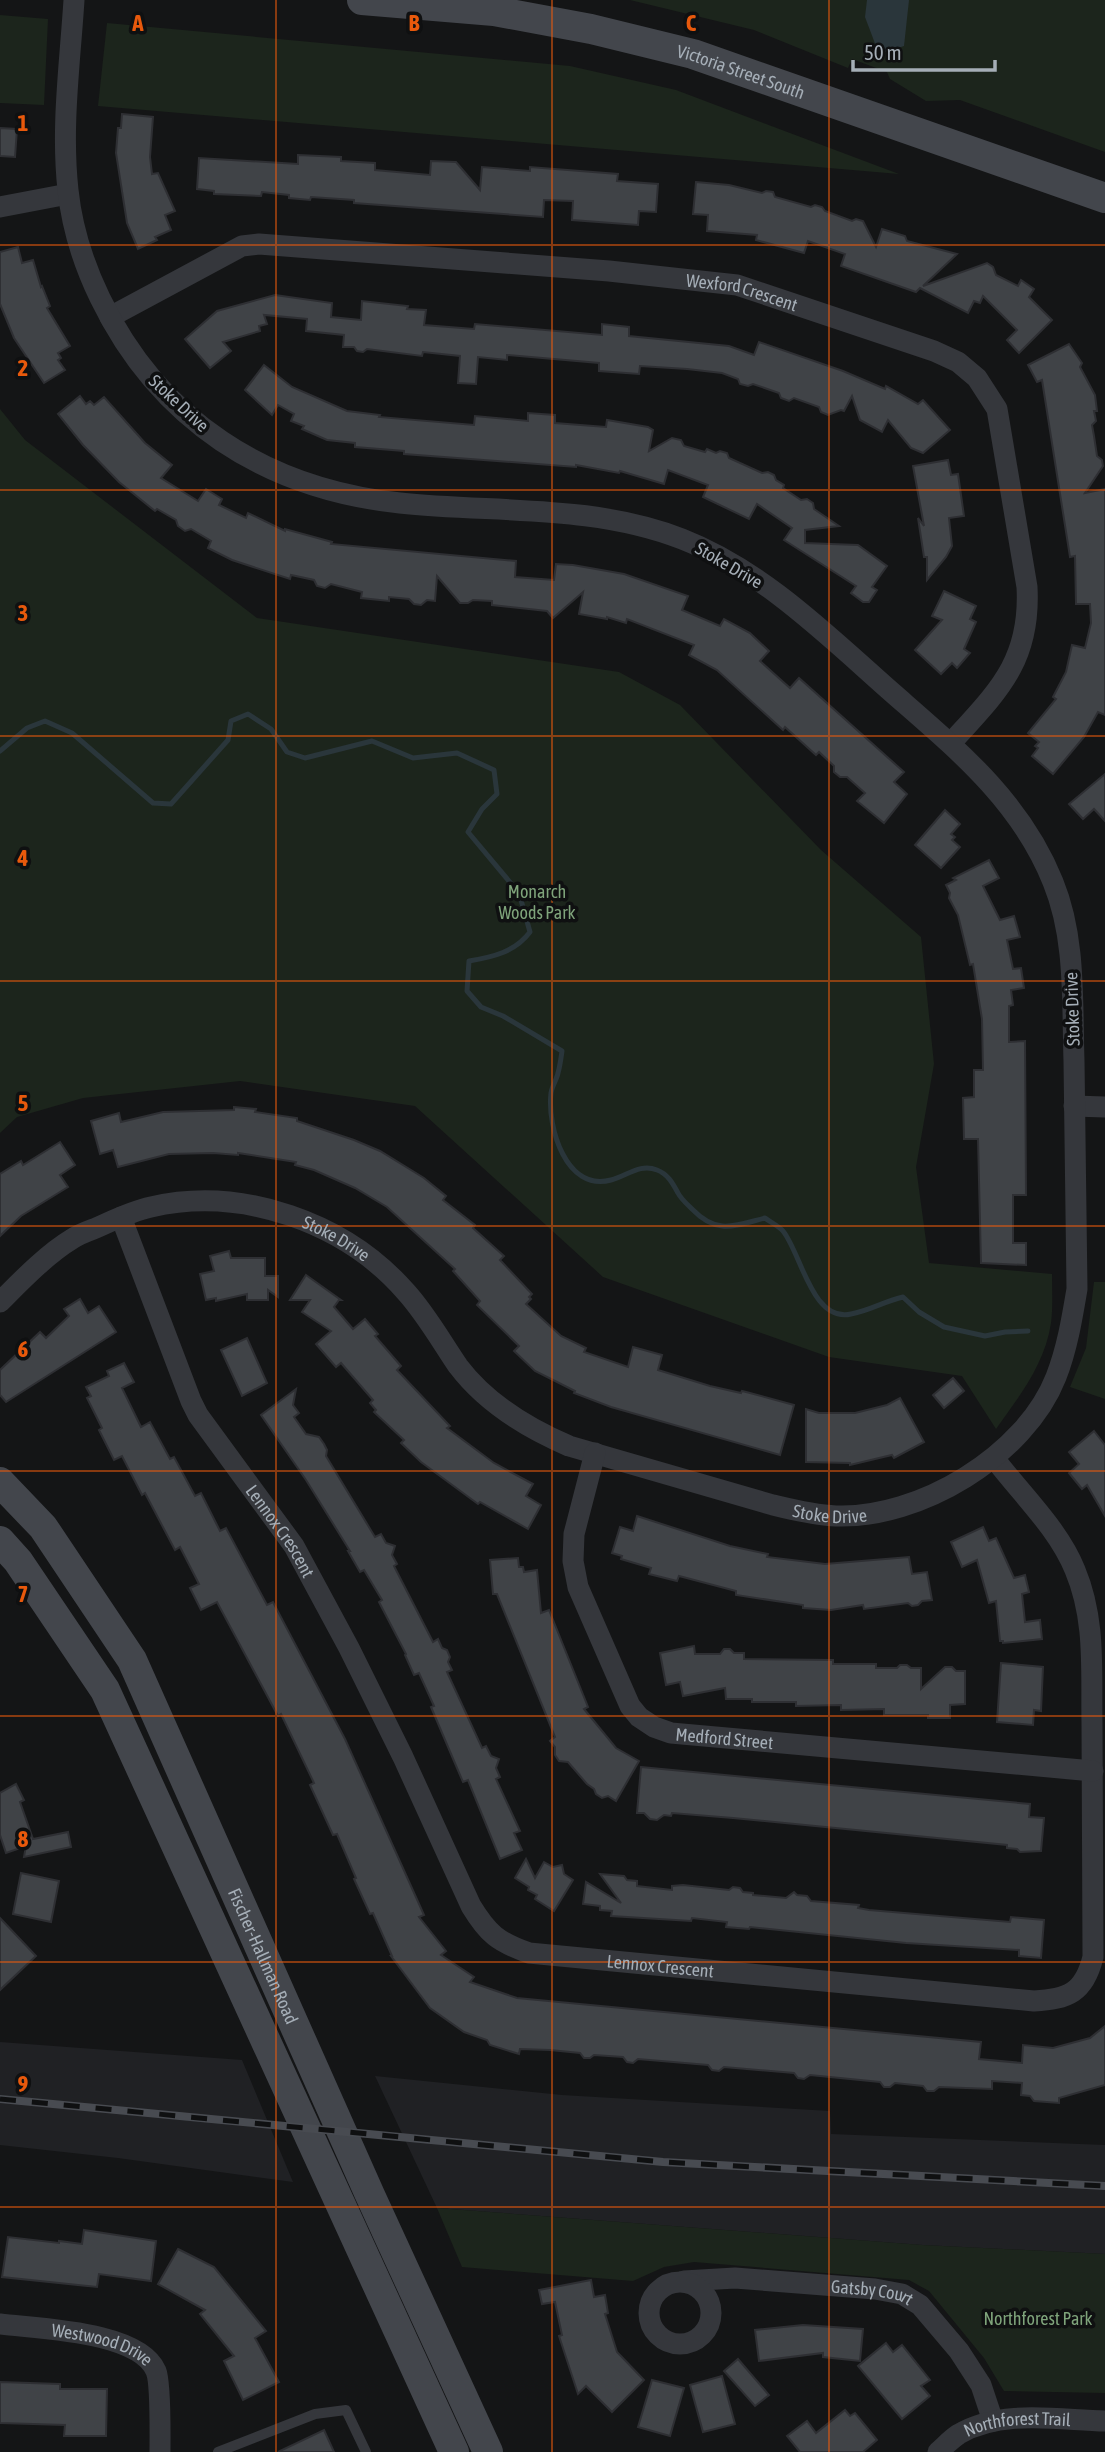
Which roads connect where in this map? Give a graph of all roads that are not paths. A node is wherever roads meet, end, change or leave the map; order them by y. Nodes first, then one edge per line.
1 (75, 0) edge
2 (362, 0) edge
3 (68, 194) junction
4 (1105, 198) edge
5 (0, 207) edge
6 (110, 317) junction
7 (951, 743) junction
8 (1074, 1106) junction
9 (1105, 1107) edge
10 (121, 1217) junction
11 (0, 1302) edge
12 (595, 1453) junction
13 (994, 1458) junction
14 (0, 1482) edge
15 (0, 1541) edge
16 (1093, 1771) junction
17 (684, 2281) dead end
18 (0, 2324) edge
19 (993, 2420) junction
20 (1105, 2421) edge
21 (160, 2452) edge
22 (218, 2452) edge
23 (366, 2452) edge
24 (454, 2452) edge
25 (488, 2452) edge
26 (938, 2452) edge

1 - 3 street, Stoke Drive
2 - 4 main road, Victoria Street South
3 - 5 street
3 - 6 street, Stoke Drive
6 - 7 street, Stoke Drive
6 - 7 street, Wexford Crescent
7 - 8 street, Stoke Drive
8 - 9 street
8 - 13 street, Stoke Drive
10 - 11 street, Stoke Drive
10 - 12 street, Stoke Drive
10 - 16 street, Lennox Crescent
12 - 13 street, Stoke Drive
12 - 16 street, Medford Street
13 - 16 street, Lennox Crescent
14 - 25 main road, Fischer-Hallman Road
15 - 24 main road, Fischer-Hallman Road
17 - 19 street, Gatsby Court
18 - 21 street, Westwood Drive
19 - 20 street, Northforest Trail
19 - 26 street, Northforest Trail
22 - 23 lane

